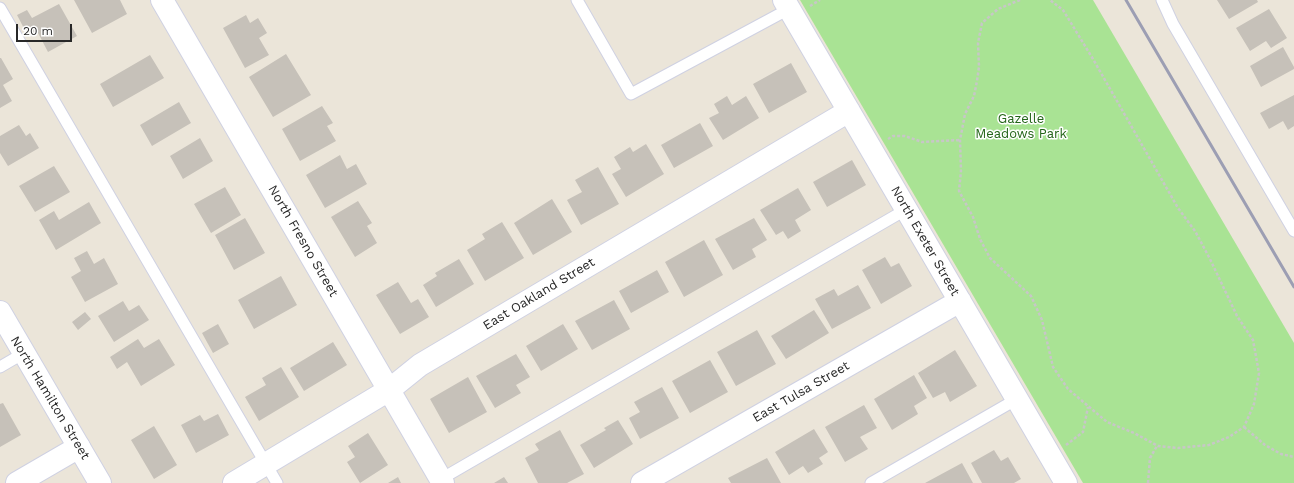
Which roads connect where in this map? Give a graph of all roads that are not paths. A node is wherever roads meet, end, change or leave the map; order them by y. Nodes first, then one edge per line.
1 (162, 0) edge
2 (576, 0) edge
3 (1162, 0) edge
4 (793, 5) edge
5 (0, 8) edge
6 (849, 111) junction
7 (906, 209) junction
8 (1294, 232) edge
9 (960, 301) junction
10 (0, 312) edge
11 (24, 353) junction
12 (0, 367) edge
13 (389, 390) junction
14 (1018, 399) junction
15 (79, 447) junction
16 (266, 464) junction
17 (442, 481) edge
18 (18, 483) edge
19 (100, 483) edge
20 (234, 483) edge
21 (277, 483) edge
22 (642, 483) edge
23 (871, 483) edge
24 (1066, 483) edge

1 - 13 street, North Fresno Street
2 - 4 lane
3 - 8 lane
4 - 6 street, North Exeter Street
5 - 16 lane
6 - 7 street, North Exeter Street
6 - 13 street, East Oakland Street
7 - 9 street, North Exeter Street
7 - 17 lane
9 - 14 street, North Exeter Street
9 - 22 street, East Tulsa Street
10 - 11 street, North Hamilton Street
11 - 12 lane
11 - 15 street, North Hamilton Street
13 - 16 street, East Oakland Street
13 - 17 street, North Fresno Street
14 - 23 lane
14 - 24 street, North Exeter Street
15 - 18 street
15 - 19 street, North Hamilton Street
16 - 20 street, East Oakland Street
16 - 21 lane

